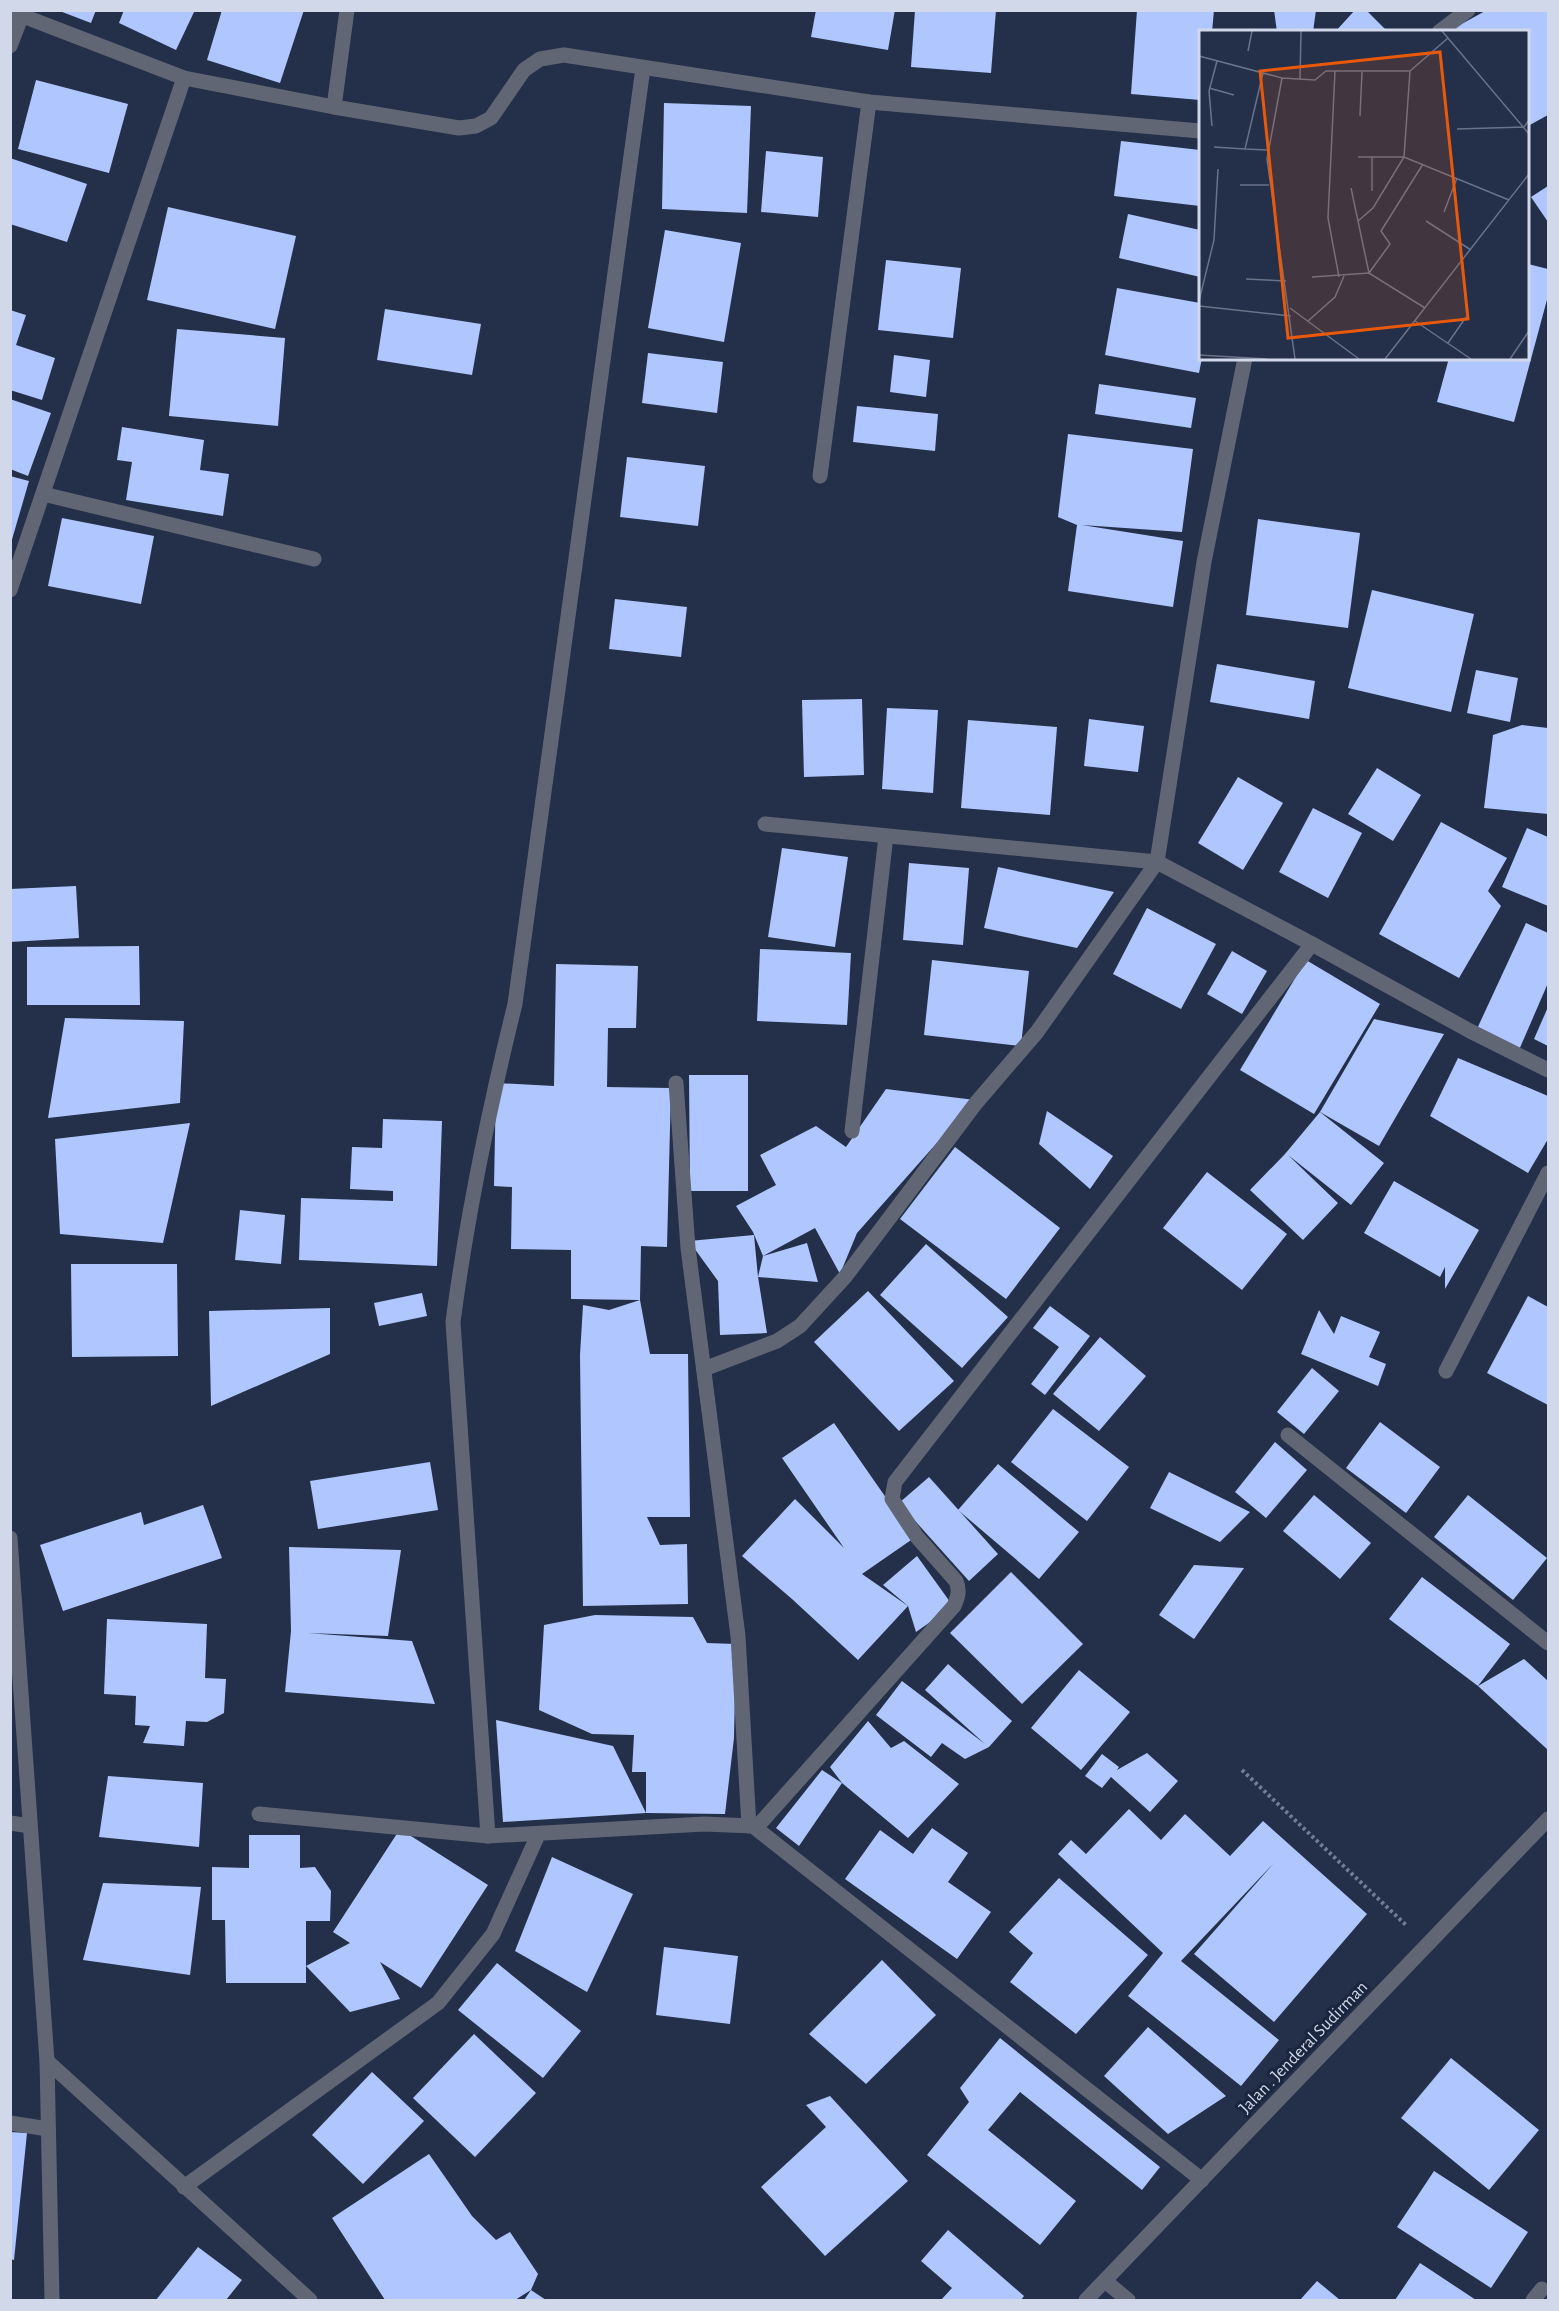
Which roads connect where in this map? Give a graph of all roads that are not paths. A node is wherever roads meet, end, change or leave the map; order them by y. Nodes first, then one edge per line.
1 (347, 10) edge
2 (1468, 10) edge
3 (16, 13) edge
4 (1442, 30) edge
5 (10, 46) edge
6 (643, 68) junction
7 (184, 78) junction
8 (869, 102) junction
9 (334, 107) junction
10 (1199, 130) edge
11 (1245, 360) edge
12 (819, 476) dead end
13 (43, 494) junction
14 (314, 559) dead end
15 (10, 591) edge
16 (765, 824) dead end
17 (886, 836) junction
18 (1157, 862) junction
19 (1312, 944) junction
20 (1548, 1070) edge
21 (676, 1083) dead end
22 (852, 1131) dead end
23 (1548, 1173) edge
24 (704, 1369) junction
25 (1446, 1371) dead end
26 (1288, 1435) dead end
27 (10, 1538) edge
28 (1548, 1643) edge
29 (259, 1814) dead end
30 (1548, 1819) edge
31 (10, 1822) edge
32 (30, 1826) junction
33 (753, 1827) junction
34 (538, 1835) junction
35 (488, 1836) junction
36 (47, 2061) junction
37 (10, 2123) edge
38 (48, 2129) junction
39 (1202, 2180) junction
40 (184, 2187) junction
41 (1105, 2281) junction
42 (52, 2301) edge
43 (310, 2301) edge
44 (1086, 2301) edge
45 (1128, 2301) edge

1 - 9 street
2 - 4 street
3 - 5 street
3 - 7 street
6 - 8 street
6 - 9 street
6 - 35 street
7 - 9 street
7 - 13 street
8 - 10 street
8 - 12 street
11 - 18 street
13 - 14 street
13 - 15 street
16 - 17 street
17 - 18 street
17 - 22 street
18 - 19 street
18 - 24 street
19 - 20 street
19 - 33 street
21 - 24 street
23 - 25 street
24 - 33 street
26 - 28 street
27 - 32 street
29 - 35 street
30 - 39 street, Jalan . Jenderal Sudirman
31 - 32 street
32 - 36 street
33 - 34 street
33 - 39 street
34 - 35 street
34 - 40 street
36 - 38 street
36 - 40 street
37 - 38 street
38 - 42 street
39 - 41 street, Jalan . Jenderal Sudirman
40 - 43 street
41 - 44 street, Jalan . Jenderal Sudirman
41 - 45 street

